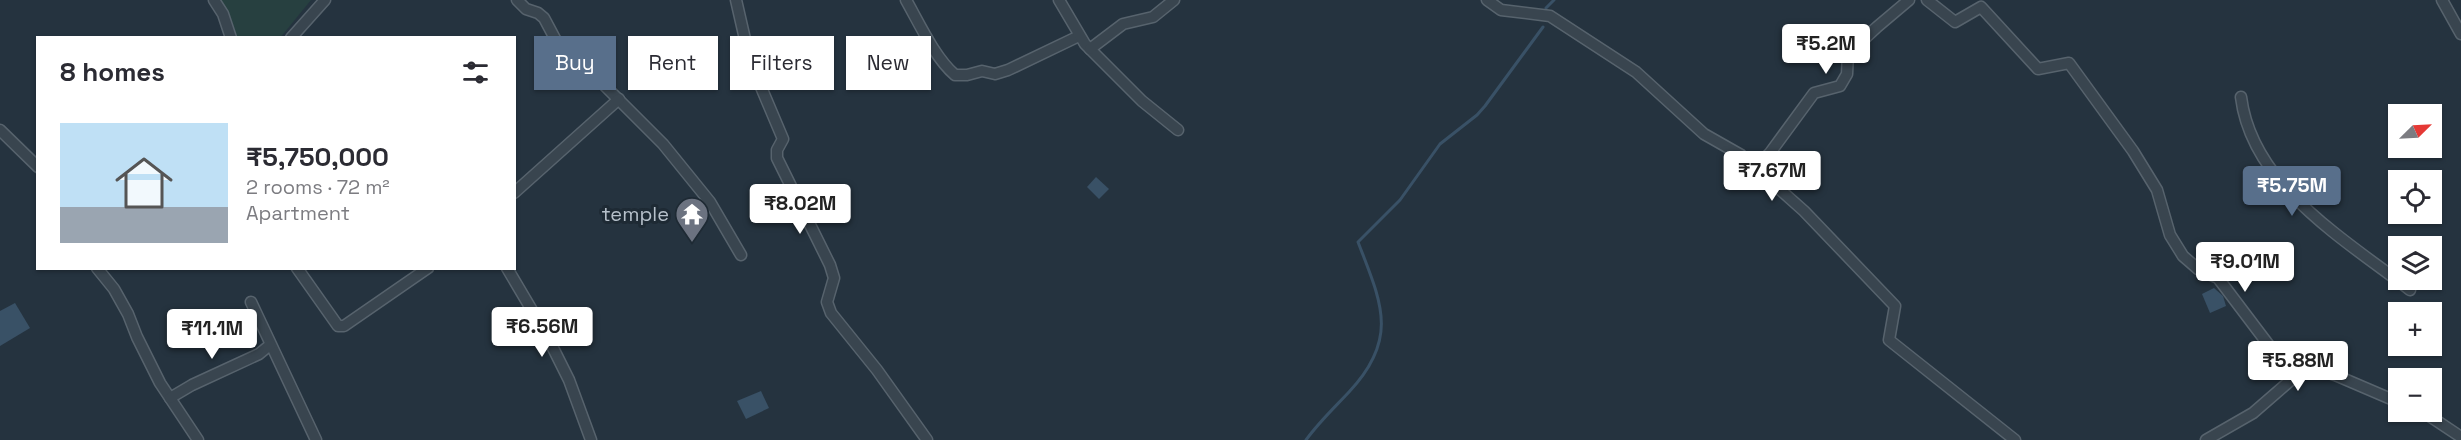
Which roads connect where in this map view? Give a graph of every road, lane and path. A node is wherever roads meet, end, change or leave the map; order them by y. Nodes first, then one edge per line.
1 (214, 0) edge
2 (325, 0) edge
3 (517, 0) edge
4 (736, 0) edge
5 (906, 0) edge
6 (1059, 0) edge
7 (1174, 0) edge
8 (1487, 0) edge
9 (1909, 0) edge
10 (1926, 0) edge
11 (2442, 0) edge
12 (1985, 3) edge
13 (2461, 34) edge
14 (230, 36) edge
15 (293, 36) edge
16 (1079, 36) junction
17 (1090, 49) junction
18 (2241, 98) dead end
19 (619, 99) junction
20 (0, 130) edge
21 (1178, 130) dead end
22 (36, 165) edge
23 (1755, 168) junction
24 (516, 192) edge
25 (741, 255) dead end
26 (99, 270) edge
27 (298, 270) edge
28 (425, 270) edge
29 (508, 270) edge
30 (2388, 273) edge
31 (251, 302) dead end
32 (270, 345) junction
33 (2299, 373) junction
34 (170, 398) junction
35 (2388, 398) edge
36 (2438, 422) edge
37 (2461, 437) edge
38 (198, 440) edge
39 (316, 440) edge
40 (591, 440) edge
41 (927, 440) edge
42 (2015, 440) edge
43 (2206, 440) edge

1 - 14 street
2 - 15 street
3 - 19 street
4 - 41 street
5 - 16 street
6 - 16 street
7 - 17 street
8 - 23 street
9 - 23 street
10 - 12 street
11 - 13 street
12 - 33 street
16 - 17 street
17 - 21 street
18 - 30 street
19 - 24 street
19 - 25 street
20 - 22 street
23 - 42 street
26 - 34 street
27 - 28 street
29 - 40 street
31 - 32 street
32 - 34 street
32 - 39 street
33 - 35 street
33 - 43 street
34 - 38 street
36 - 37 street

